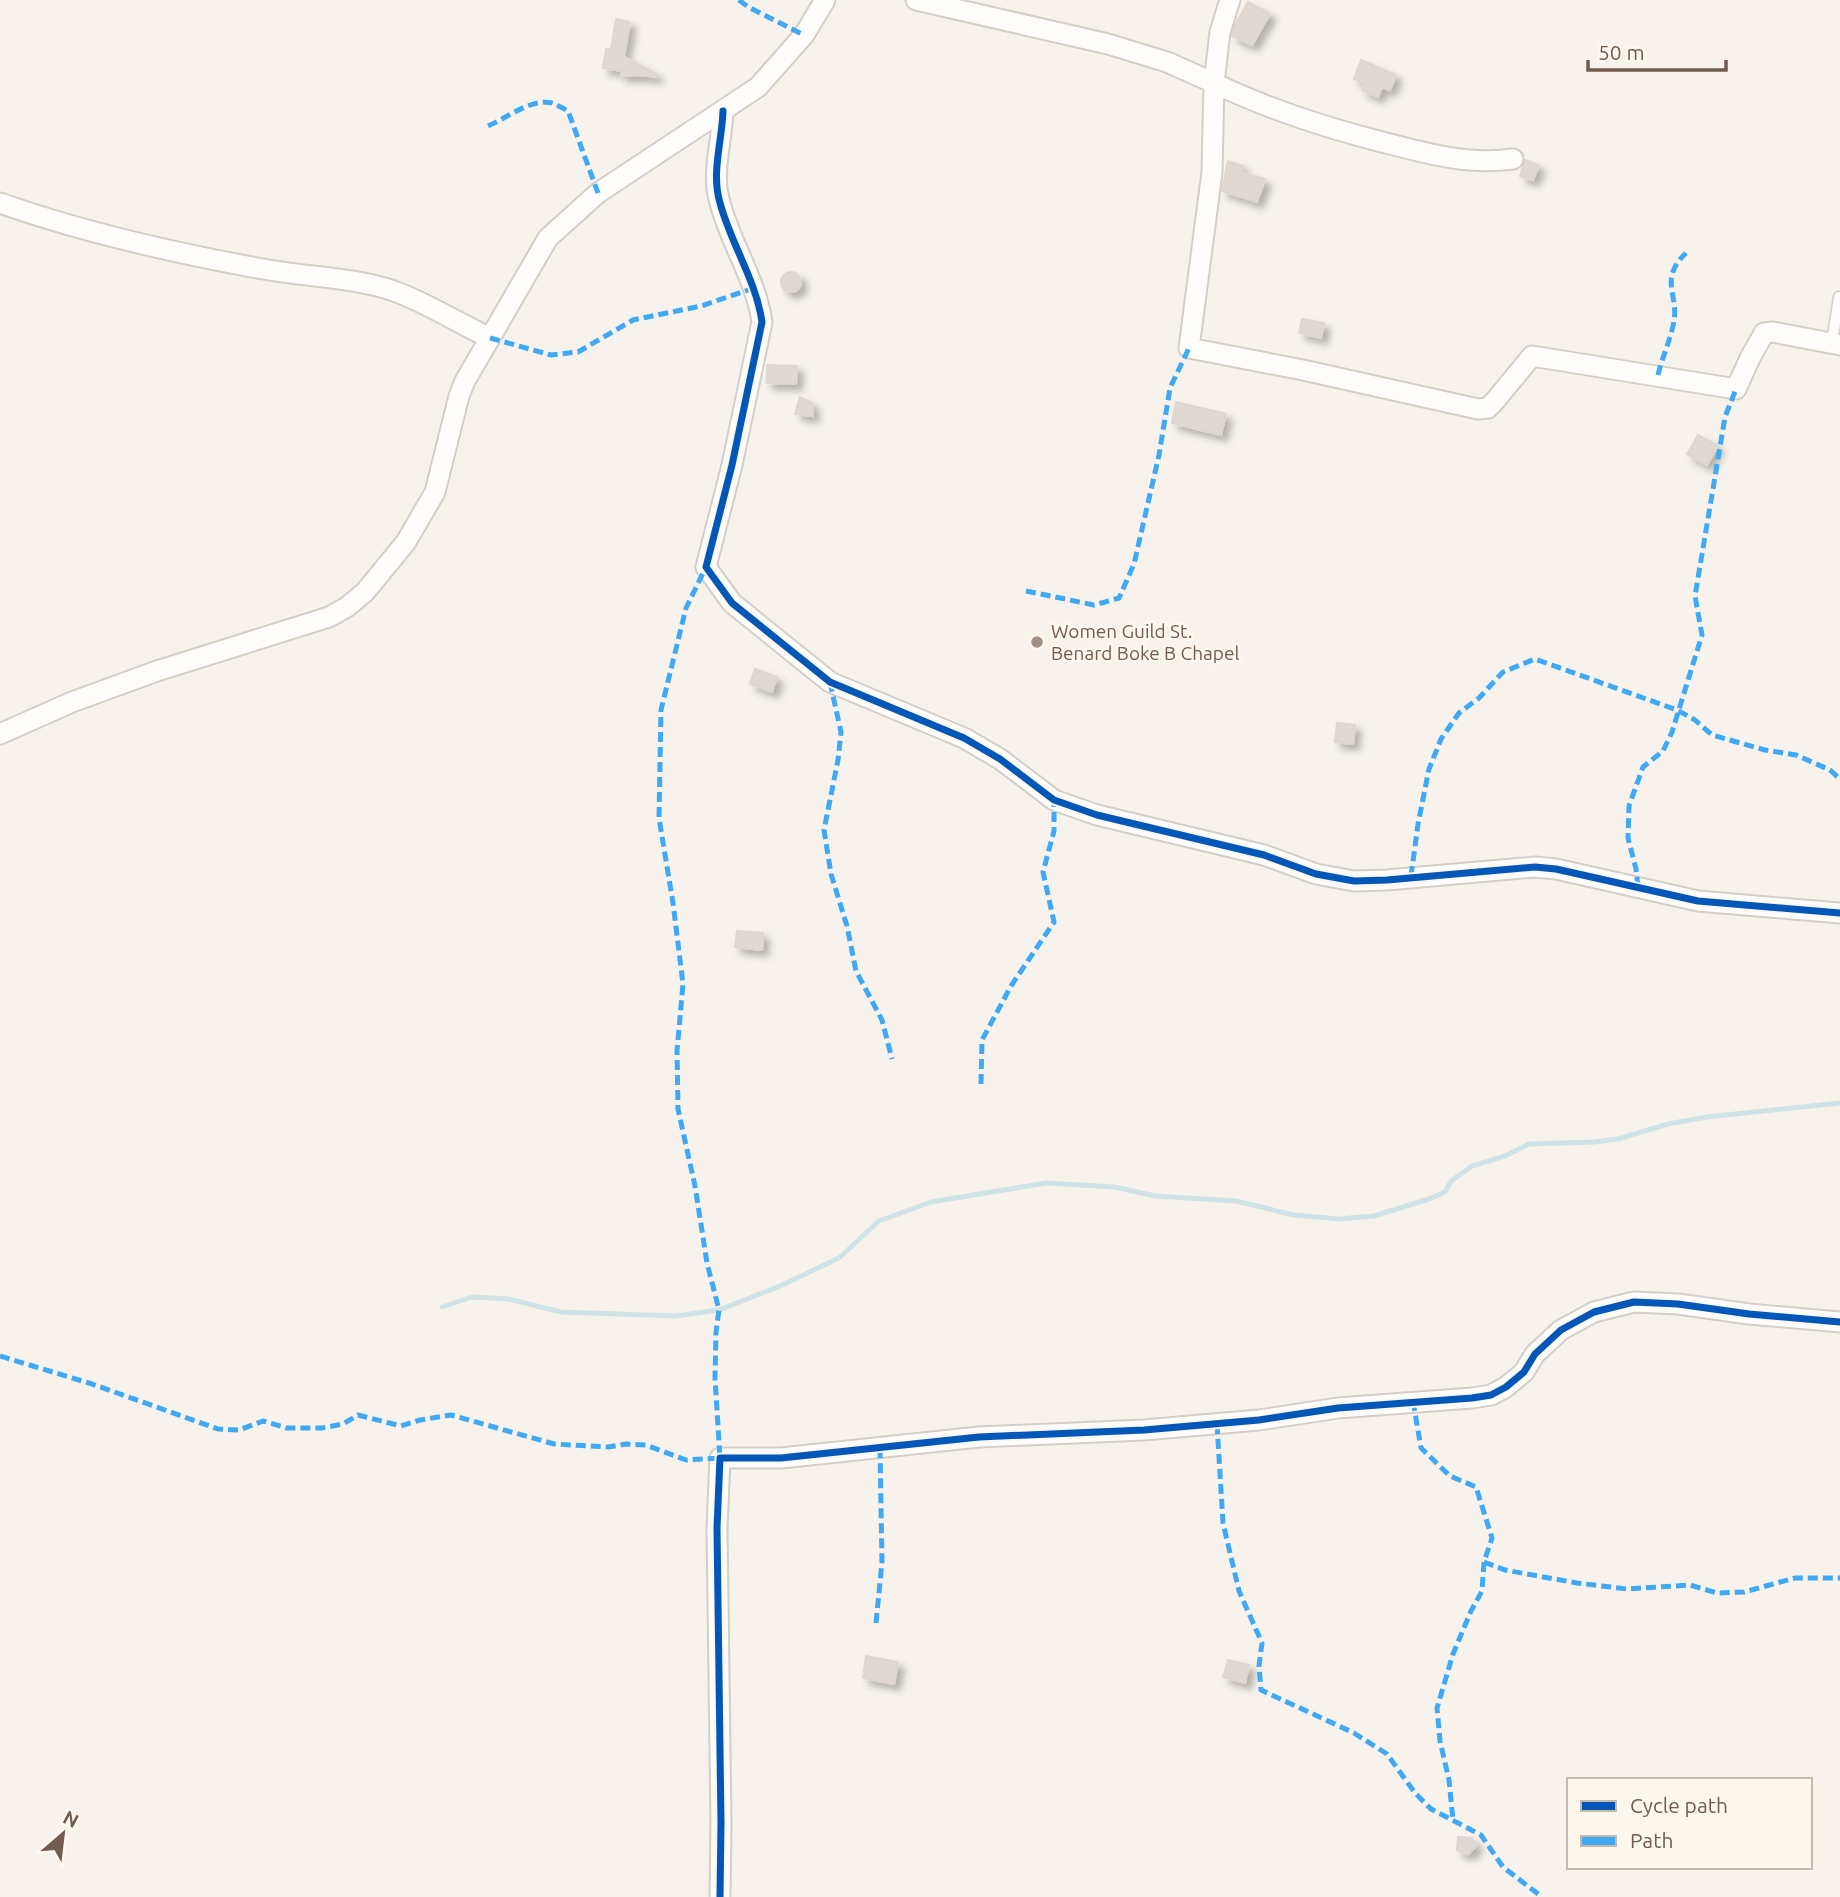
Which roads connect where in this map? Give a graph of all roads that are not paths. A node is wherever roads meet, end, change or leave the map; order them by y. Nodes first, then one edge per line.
1 (824, 0) edge
2 (916, 0) edge
3 (1230, 0) edge
4 (1214, 83) junction
5 (723, 111) junction
6 (1513, 159) dead end
7 (0, 203) edge
8 (1839, 297) edge
9 (489, 338) junction
10 (1836, 344) edge
11 (0, 734) edge
12 (1840, 913) edge
13 (1840, 1322) edge
14 (720, 1897) edge

1 - 5 street
2 - 4 street
3 - 4 street
4 - 6 street
4 - 10 street
5 - 9 street
5 - 12 street
7 - 9 street
8 - 10 lane
9 - 11 street
13 - 14 street

